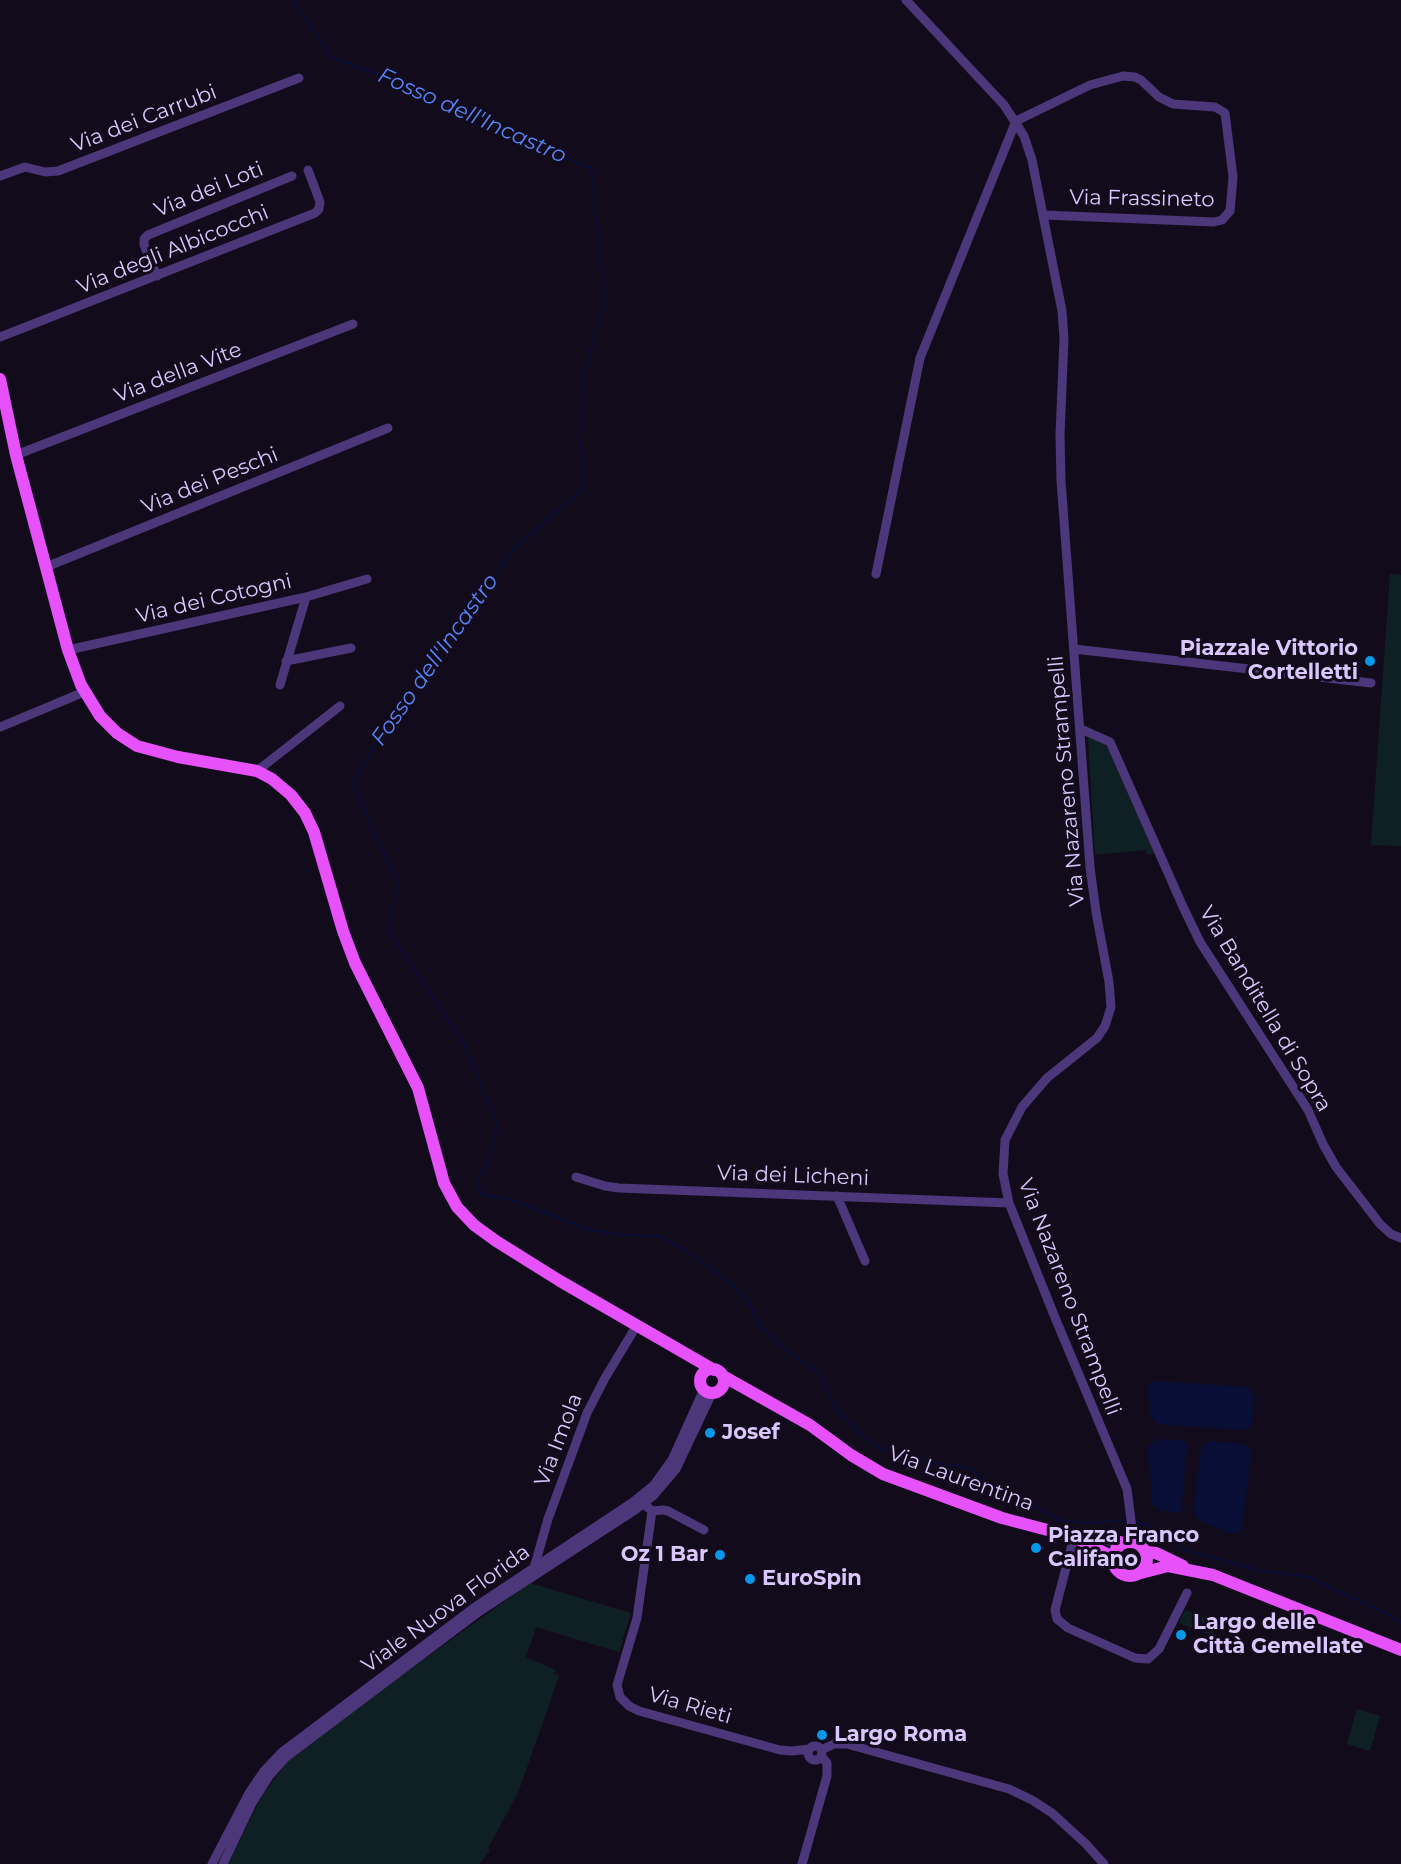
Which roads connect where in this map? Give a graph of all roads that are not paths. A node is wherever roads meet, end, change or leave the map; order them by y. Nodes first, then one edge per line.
1 (906, 0) edge
2 (299, 78) dead end
3 (1016, 121) junction
4 (308, 170) dead end
5 (0, 176) edge
6 (292, 176) dead end
7 (1044, 215) junction
8 (157, 276) junction
9 (354, 324) dead end
10 (0, 337) edge
11 (0, 379) edge
12 (388, 428) dead end
13 (16, 455) junction
14 (46, 567) junction
15 (876, 574) dead end
16 (368, 579) dead end
17 (306, 597) junction
18 (351, 648) dead end
19 (1074, 649) junction
20 (68, 650) junction
21 (286, 661) junction
22 (1371, 683) dead end
23 (280, 685) dead end
24 (84, 692) junction
25 (340, 706) dead end
26 (0, 727) edge
27 (1081, 729) junction
28 (257, 771) junction
29 (576, 1177) dead end
30 (837, 1196) junction
31 (1010, 1203) junction
32 (1401, 1238) edge
33 (865, 1261) dead end
34 (637, 1325) junction
35 (651, 1334) junction
36 (718, 1373) junction
37 (709, 1388) junction
38 (748, 1390) junction
39 (644, 1504) junction
40 (652, 1511) junction
41 (704, 1530) dead end
42 (1074, 1537) junction
43 (1126, 1542) junction
44 (1147, 1552) junction
45 (1113, 1557) junction
46 (1189, 1569) junction
47 (534, 1571) junction
48 (1142, 1573) junction
49 (1187, 1593) dead end
50 (1401, 1650) edge
51 (821, 1753) junction
52 (212, 1864) edge
53 (223, 1864) edge
54 (802, 1864) edge
55 (1104, 1864) edge

1 - 3 street, Via Nazareno Strampelli
2 - 5 street, Via dei Carrubi
3 - 7 street, Via Nazareno Strampelli
3 - 7 street, Via Frassineto
3 - 15 street
4 - 8 street, Via degli Albicocchi
6 - 8 street, Via dei Loti
7 - 19 street, Via Nazareno Strampelli
8 - 10 street, Via degli Albicocchi
9 - 13 street, Via della Vite
11 - 13 main road
12 - 14 street, Via dei Peschi
13 - 14 main road
14 - 20 main road
16 - 17 street, Via dei Cotogni
17 - 20 street, Via dei Cotogni
17 - 21 street
18 - 21 street
19 - 22 street
19 - 27 street, Via Nazareno Strampelli
20 - 24 main road
21 - 23 street
24 - 26 street
24 - 28 main road
25 - 28 street
27 - 31 street, Via Nazareno Strampelli
27 - 32 street, Via Banditella di Sopra
28 - 34 main road, Via Laurentina
29 - 30 street, Via dei Licheni
30 - 31 street, Via dei Licheni
30 - 33 street
31 - 43 street, Via Nazareno Strampelli
34 - 35 main road, Via Laurentina
34 - 47 street, Via Imola
35 - 36 main road, Via Laurentina
35 - 37 main road, Via Laurentina
36 - 37 main road
36 - 37 main road
36 - 38 main road, Via Laurentina
37 - 38 main road
37 - 39 street, Viale Nuova Florida
37 - 47 street, Viale Nuova Florida
38 - 42 main road, Via Laurentina
39 - 40 street
39 - 47 street, Viale Nuova Florida
40 - 41 street
40 - 51 street, Via Rieti
42 - 43 main road, Via Laurentina
42 - 45 main road, Via Laurentina
42 - 49 street
43 - 44 main road
43 - 45 main road
44 - 46 main road
44 - 48 main road
45 - 48 main road
46 - 48 main road
46 - 50 main road
47 - 52 street, Viale Nuova Florida
47 - 53 street, Viale Nuova Florida
51 - 54 street
51 - 55 street

